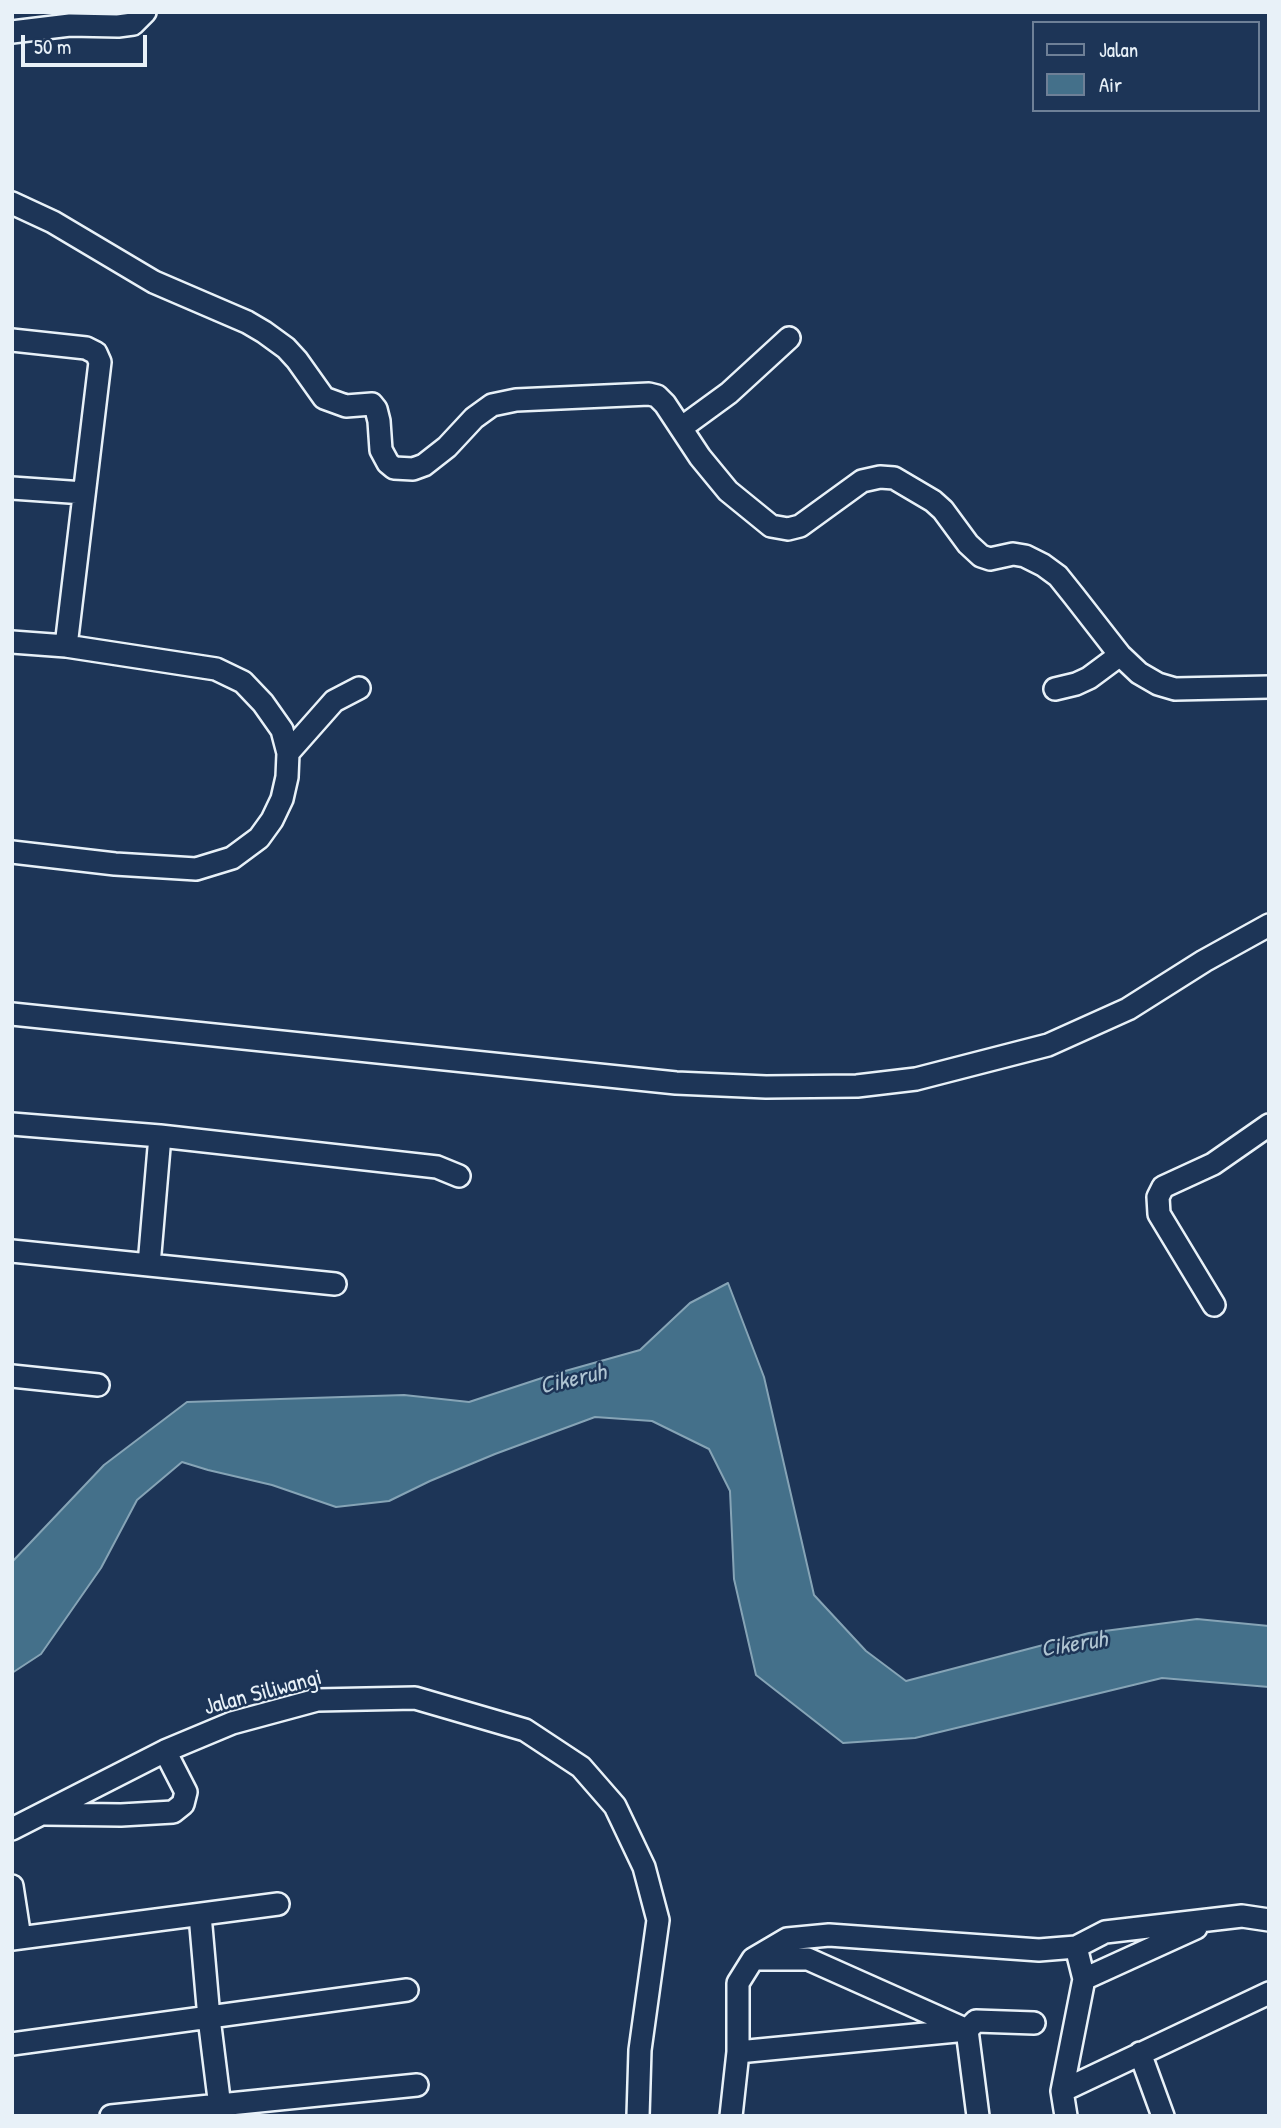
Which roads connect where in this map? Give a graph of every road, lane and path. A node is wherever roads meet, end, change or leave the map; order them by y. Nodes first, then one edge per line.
1 (145, 12) edge
2 (12, 32) edge
3 (12, 203) edge
4 (789, 338) dead end
5 (12, 340) edge
6 (681, 428) junction
7 (12, 488) edge
8 (84, 493) junction
9 (12, 642) edge
10 (66, 646) junction
11 (1120, 655) junction
12 (1269, 687) edge
13 (359, 688) dead end
14 (1055, 689) dead end
15 (288, 753) junction
16 (12, 852) edge
17 (1269, 925) edge
18 (12, 1014) edge
19 (12, 1124) edge
20 (1269, 1125) edge
21 (160, 1136) junction
22 (459, 1176) dead end
23 (12, 1251) edge
24 (149, 1265) junction
25 (335, 1284) dead end
26 (1214, 1305) dead end
27 (12, 1376) edge
28 (98, 1385) dead end
29 (165, 1751) junction
30 (43, 1814) junction
31 (12, 1829) edge
32 (12, 1886) edge
33 (278, 1904) dead end
34 (200, 1915) junction
35 (1216, 1919) junction
36 (1269, 1920) edge
37 (16, 1938) edge
38 (1076, 1947) junction
39 (753, 1959) junction
40 (1084, 1979) junction
41 (407, 1990) dead end
42 (1269, 1993) edge
43 (209, 2018) junction
44 (1034, 2023) dead end
45 (967, 2030) junction
46 (12, 2044) edge
47 (738, 2052) junction
48 (1140, 2053) junction
49 (417, 2085) dead end
50 (1062, 2091) junction
51 (220, 2110) edge
52 (111, 2116) edge
53 (638, 2116) edge
54 (731, 2116) edge
55 (976, 2116) edge
56 (1066, 2116) edge
57 (1163, 2116) edge

1 - 2 street
3 - 6 street
4 - 6 street
5 - 8 street
6 - 11 street
7 - 8 street
8 - 10 street
9 - 10 street
10 - 15 street
11 - 12 street
11 - 14 street
13 - 15 street
15 - 16 street
17 - 18 street
19 - 21 street
20 - 26 street
21 - 22 street
21 - 24 street
23 - 24 street
24 - 25 street
27 - 28 street
29 - 30 street, Jalan Siliwangi
29 - 30 street
29 - 53 street, Jalan Siliwangi
30 - 31 street, Jalan Siliwangi
32 - 37 street
33 - 34 street
34 - 37 street
34 - 43 street
35 - 36 street
35 - 38 street
35 - 40 street
38 - 39 street
38 - 40 street
39 - 45 street
39 - 47 street
40 - 50 street
41 - 43 street
42 - 48 street
43 - 46 street
43 - 51 street
44 - 45 street
45 - 47 street
45 - 55 street
47 - 54 street
48 - 50 street
48 - 57 street
49 - 51 street
50 - 56 street
51 - 52 street

